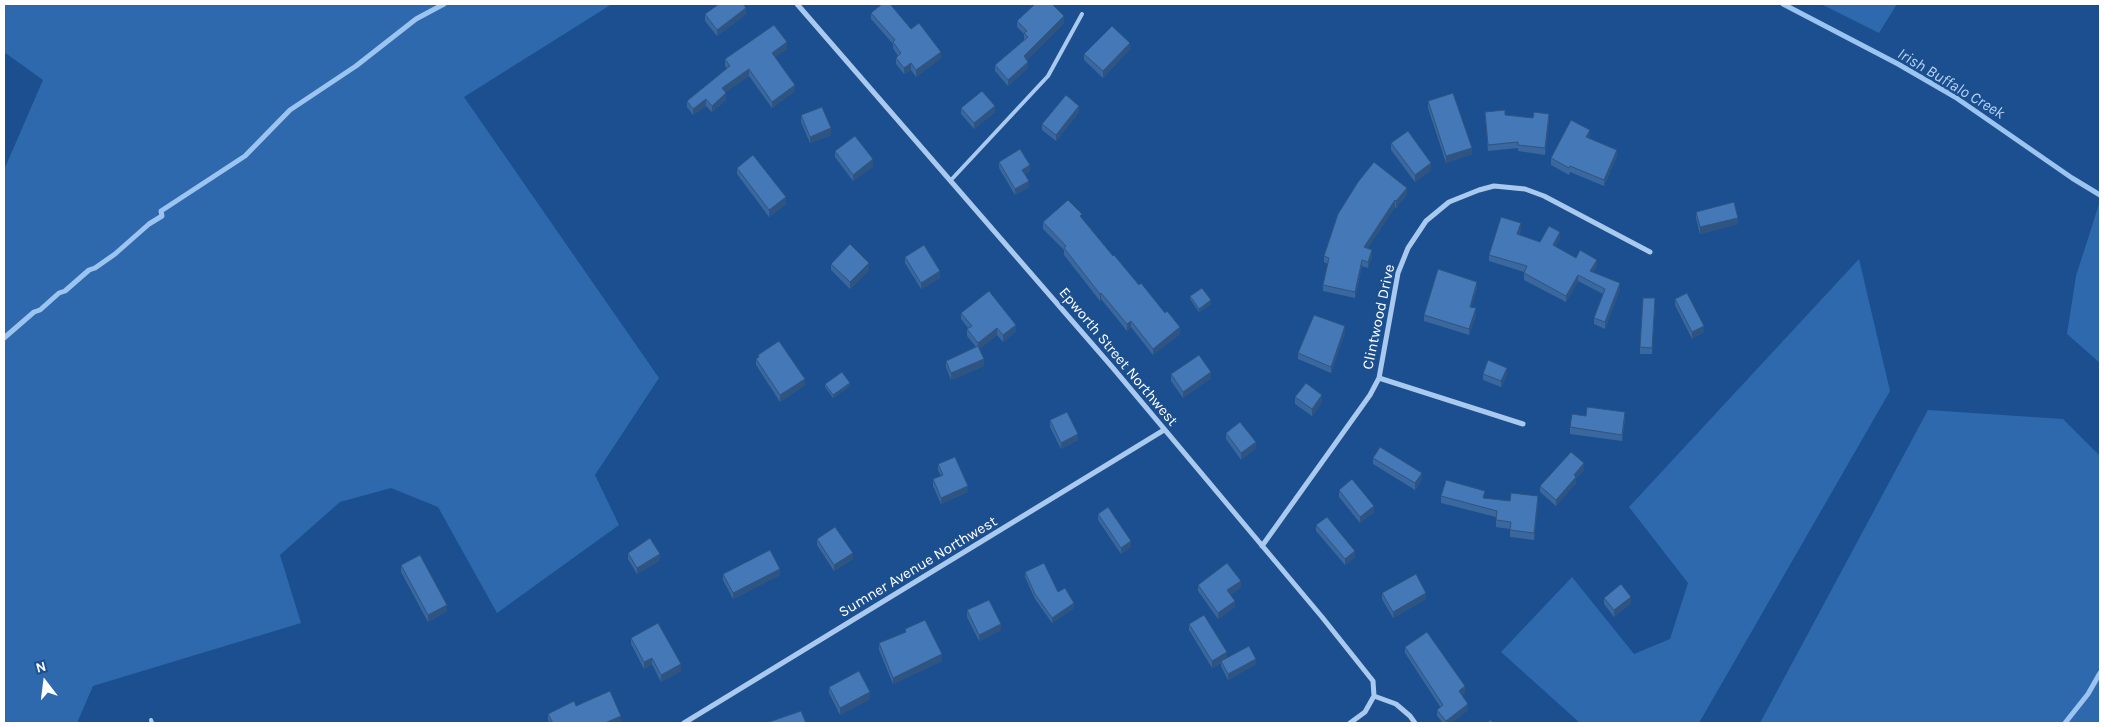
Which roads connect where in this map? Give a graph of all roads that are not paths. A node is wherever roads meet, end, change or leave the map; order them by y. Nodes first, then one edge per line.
1 (797, 4) edge
2 (1082, 14) dead end
3 (950, 180) junction
4 (1650, 252) dead end
5 (1380, 378) junction
6 (1523, 424) dead end
7 (1164, 430) junction
8 (1262, 546) junction
9 (1374, 696) junction
10 (684, 723) edge
11 (1350, 723) edge
12 (1415, 723) edge

1 - 3 street, Epworth Street Northwest
2 - 3 lane
3 - 7 street, Epworth Street Northwest
4 - 5 street, Clintwood Drive
5 - 6 street
5 - 8 street, Clintwood Drive
7 - 8 street, Epworth Street Northwest
7 - 10 street, Sumner Avenue Northwest
8 - 9 street, Epworth Street Northwest
9 - 11 street
9 - 12 street

